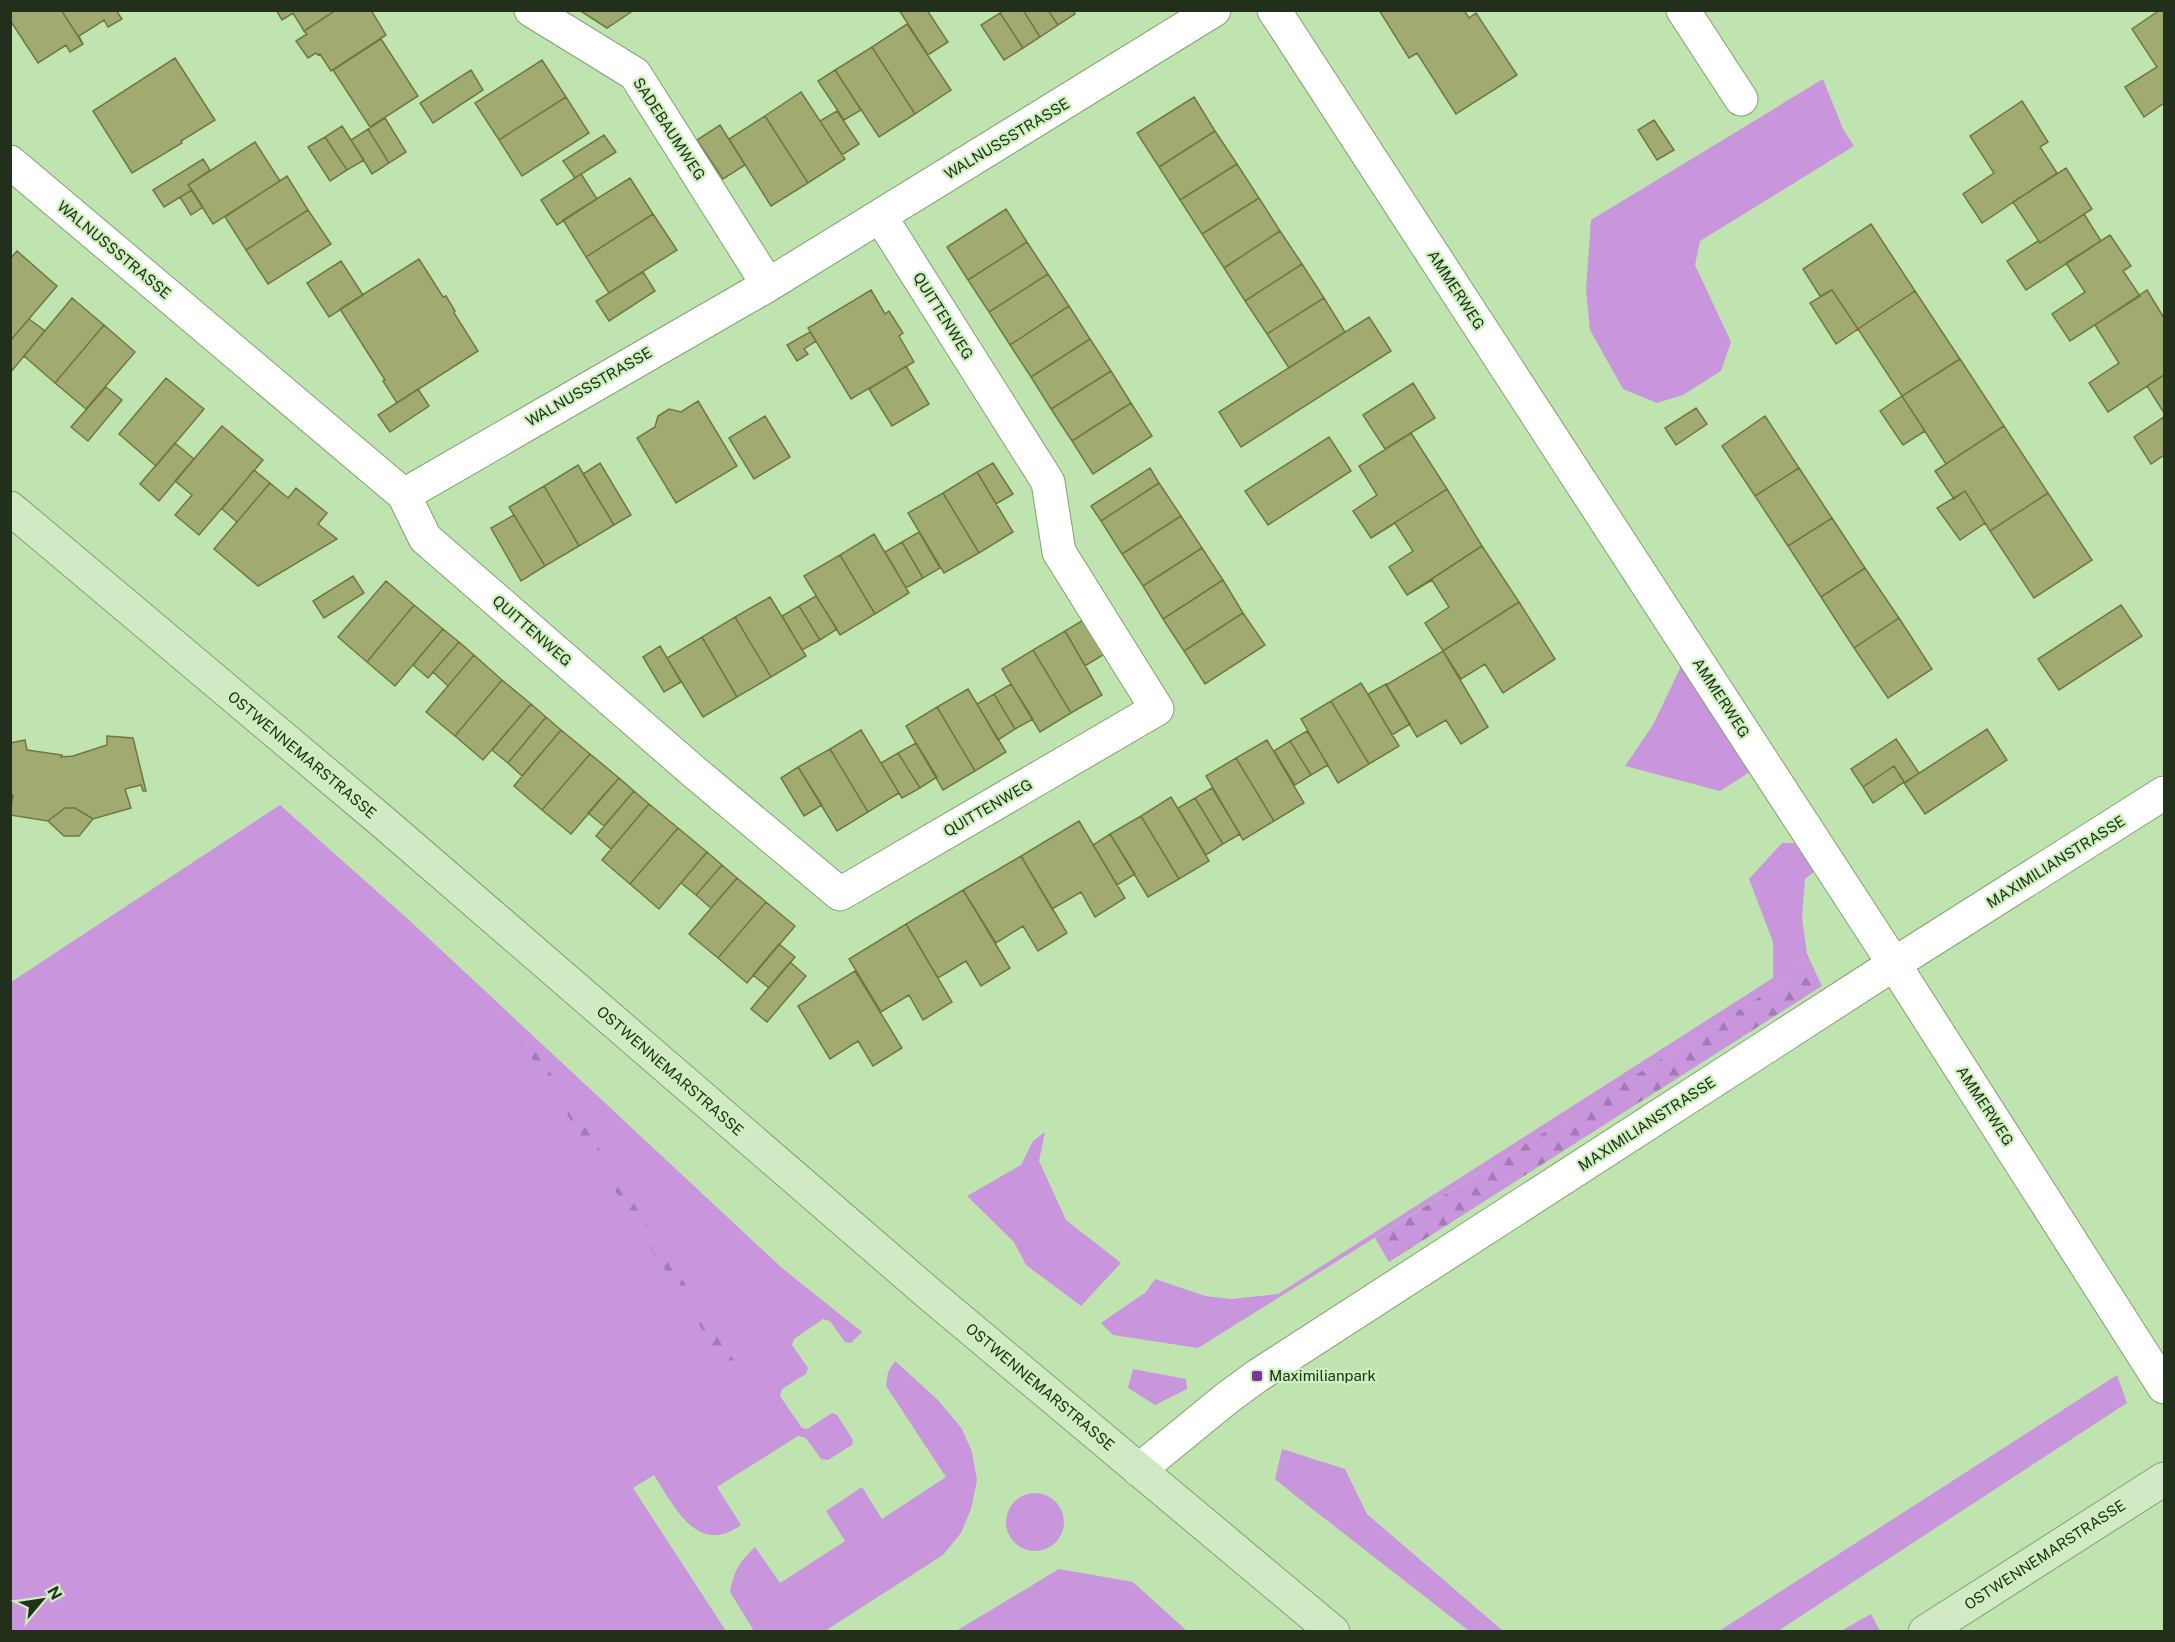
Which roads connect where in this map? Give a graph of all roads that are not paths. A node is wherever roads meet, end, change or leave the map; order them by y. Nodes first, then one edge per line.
1 (531, 10) edge
2 (1214, 10) edge
3 (1274, 10) edge
4 (1683, 10) edge
5 (1741, 99) dead end
6 (10, 162) edge
7 (880, 216) junction
8 (768, 285) junction
9 (404, 495) junction
10 (10, 508) edge
11 (2164, 793) edge
12 (1894, 964) junction
13 (2164, 1387) edge
14 (1138, 1470) junction
15 (2164, 1479) edge
16 (1333, 1632) edge
17 (1925, 1632) edge

1 - 8 street, SADEBAUMWEG
2 - 7 street, WALNUSSSTRASSE
3 - 12 street, AMMERWEG
4 - 5 street
6 - 9 street, WALNUSSSTRASSE
7 - 8 street, WALNUSSSTRASSE
7 - 9 street, QUITTENWEG
8 - 9 street, WALNUSSSTRASSE
10 - 14 street, OSTWENNEMARSTRASSE
11 - 12 street, MAXIMILIANSTRASSE
12 - 13 street, AMMERWEG
12 - 14 street, MAXIMILIANSTRASSE
14 - 16 street, OSTWENNEMARSTRASSE
15 - 17 street, OSTWENNEMARSTRASSE

